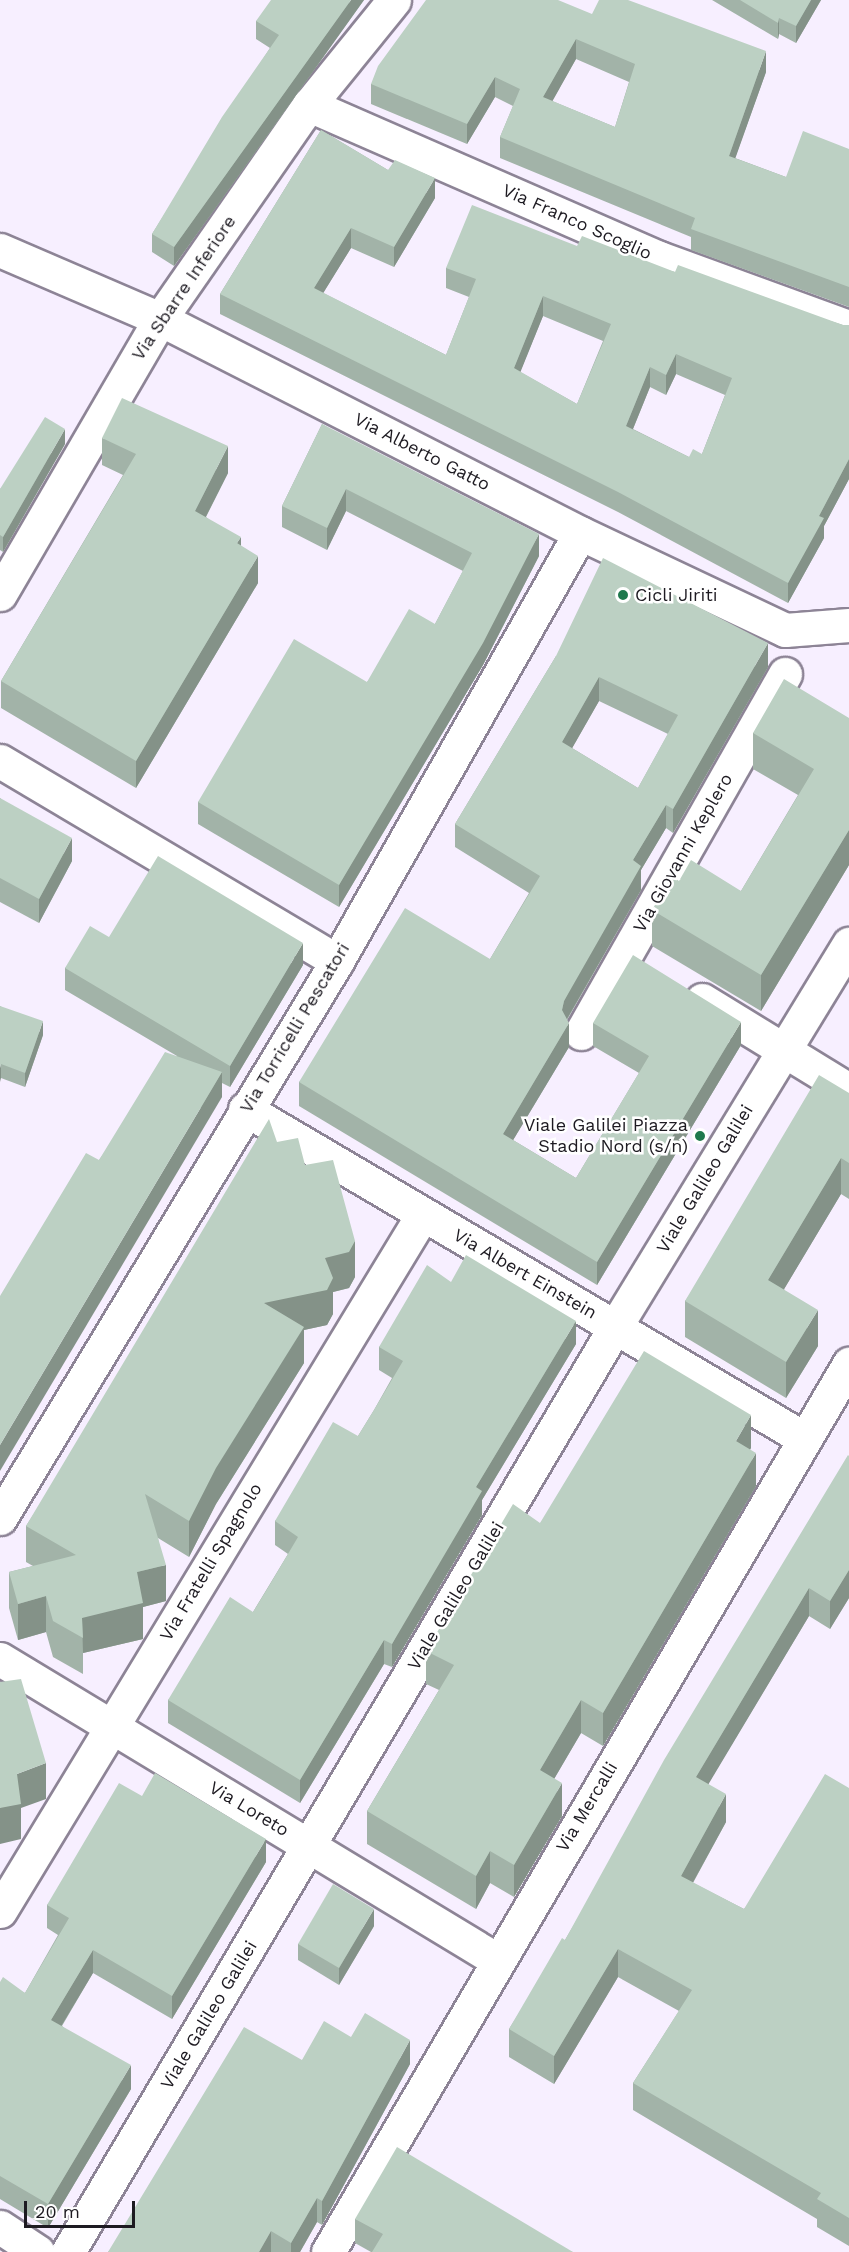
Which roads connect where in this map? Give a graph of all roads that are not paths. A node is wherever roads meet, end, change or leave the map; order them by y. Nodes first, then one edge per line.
1 (394, 0) edge
2 (309, 105) junction
3 (0, 250) edge
4 (160, 319) junction
5 (849, 327) edge
6 (580, 533) junction
7 (0, 594) edge
8 (849, 624) edge
9 (785, 674) dead end
10 (0, 761) edge
11 (849, 944) edge
12 (626, 952) junction
13 (337, 961) junction
14 (581, 1033) dead end
15 (784, 1051) junction
16 (849, 1090) edge
17 (245, 1109) junction
18 (423, 1214) junction
19 (615, 1327) junction
20 (849, 1365) edge
21 (806, 1439) junction
22 (0, 1518) edge
23 (0, 1659) edge
24 (111, 1727) junction
25 (309, 1845) junction
26 (0, 1911) edge
27 (497, 1959) junction
28 (0, 2228) edge
29 (38, 2252) edge
30 (68, 2252) edge
31 (328, 2252) edge

1 - 2 street, Via Sbarre Inferiore
2 - 4 street, Via Sbarre Inferiore
2 - 5 street, Via Franco Scoglio
3 - 4 street, Via Alberto Gatto
4 - 6 street, Via Alberto Gatto
4 - 7 street, Via Sbarre Inferiore
6 - 8 street, Via Alberto Gatto
6 - 13 street, Via Torricelli Pescatori
9 - 12 street, Via Giovanni Keplero
10 - 13 street
11 - 15 street, Viale Galileo Galilei
12 - 14 street, Via Giovanni Keplero
12 - 15 street
13 - 17 street, Via Torricelli Pescatori
15 - 16 street
15 - 19 street, Viale Galileo Galilei
17 - 18 street, Via Albert Einstein
17 - 22 street, Via Torricelli Pescatori
18 - 19 street, Via Albert Einstein
18 - 24 street, Via Fratelli Spagnolo
19 - 21 street, Via Albert Einstein
19 - 25 street, Viale Galileo Galilei
20 - 21 street, Via Mercalli
21 - 27 street, Via Mercalli
23 - 24 street, Via Loreto
24 - 25 street, Via Loreto
24 - 26 street, Via Fratelli Spagnolo
25 - 27 street, Via Loreto
25 - 30 street, Viale Galileo Galilei
27 - 31 street, Via Mercalli
28 - 29 street

